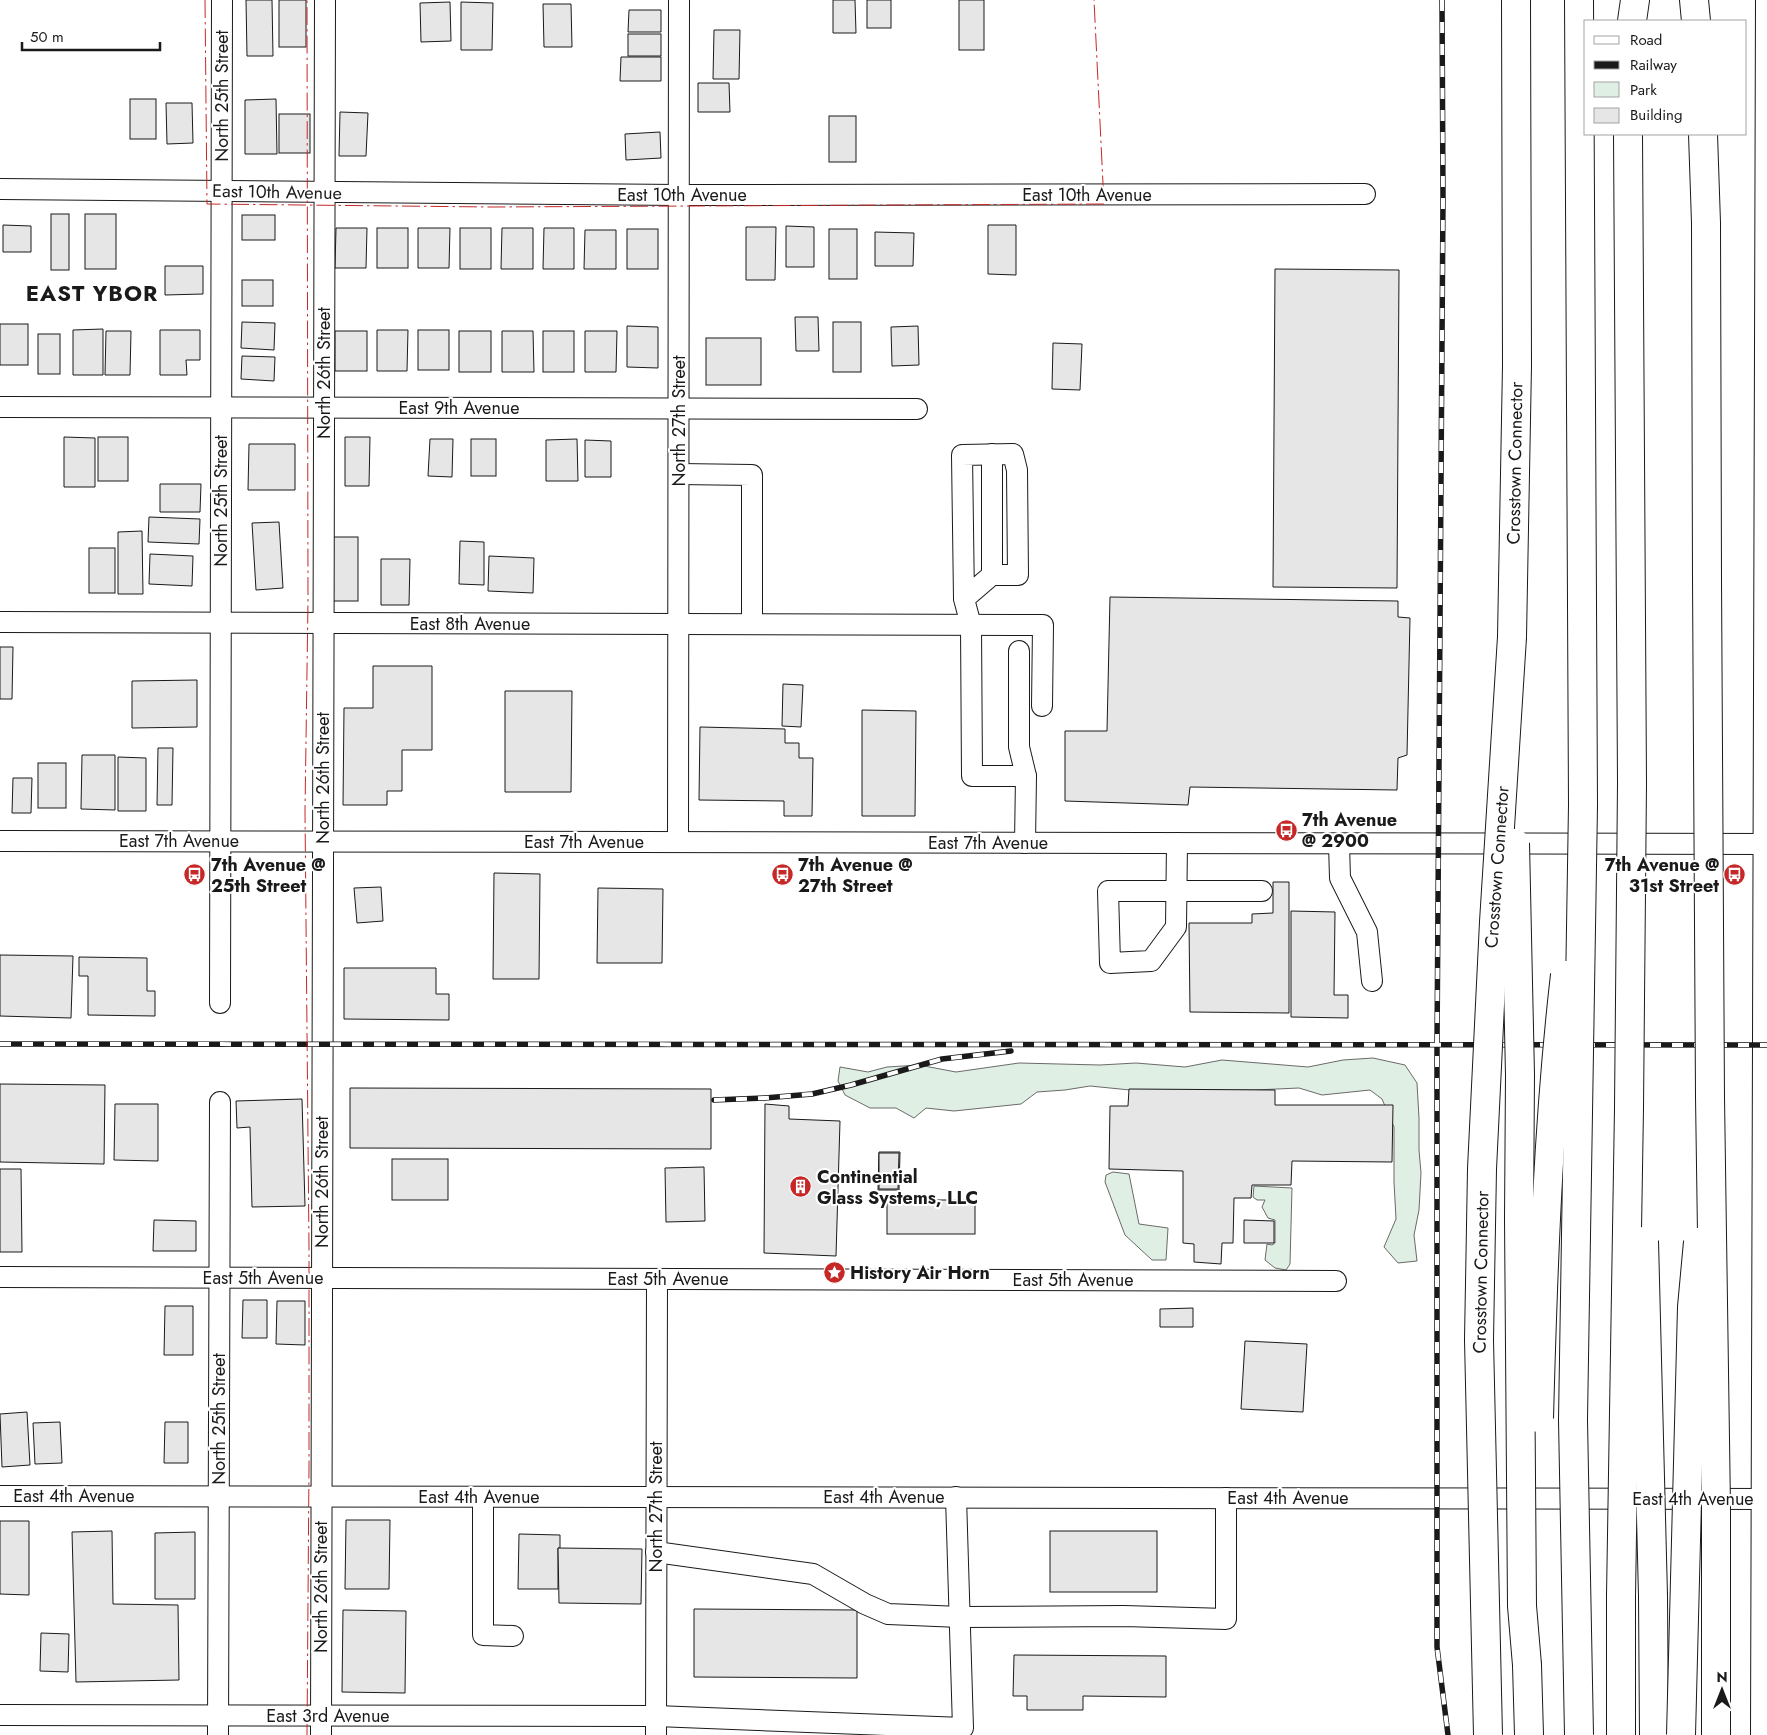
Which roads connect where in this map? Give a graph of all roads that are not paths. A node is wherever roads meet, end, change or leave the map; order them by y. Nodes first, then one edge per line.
1 (222, 0) edge
2 (325, 0) edge
3 (679, 0) edge
4 (1516, 0) edge
5 (1580, 0) edge
6 (1694, 0) edge
7 (1766, 0) edge
8 (1696, 20) edge
9 (1628, 135) edge
10 (1703, 135) edge
11 (0, 189) edge
12 (222, 191) junction
13 (324, 192) junction
14 (1365, 194) dead end
15 (679, 195) junction
16 (1766, 196) edge
17 (0, 407) edge
18 (221, 408) junction
19 (324, 408) junction
20 (1766, 408) edge
21 (679, 409) junction
22 (917, 409) dead end
23 (679, 474) junction
24 (964, 599) junction
25 (0, 622) edge
26 (221, 623) junction
27 (323, 623) junction
28 (678, 624) junction
29 (752, 624) junction
30 (971, 625) junction
31 (1766, 628) edge
32 (1512, 637) junction
33 (1019, 651) dead end
34 (1042, 706) dead end
35 (1026, 776) junction
36 (1583, 805) junction
37 (0, 841) edge
38 (220, 841) junction
39 (323, 841) junction
40 (678, 842) junction
41 (1025, 843) junction
42 (1177, 843) junction
43 (1339, 844) junction
44 (1766, 844) edge
45 (1631, 872) junction
46 (1176, 891) junction
47 (1262, 891) dead end
48 (1372, 981) dead end
49 (220, 1003) dead end
50 (1710, 1096) junction
51 (220, 1102) dead end
52 (0, 1278) edge
53 (220, 1278) junction
54 (322, 1278) junction
55 (657, 1279) junction
56 (1336, 1281) dead end
57 (1765, 1281) edge
58 (0, 1496) edge
59 (219, 1496) junction
60 (322, 1496) junction
61 (483, 1496) junction
62 (656, 1497) junction
63 (956, 1498) junction
64 (1226, 1498) junction
65 (1764, 1499) edge
66 (656, 1552) junction
67 (960, 1617) junction
68 (513, 1636) dead end
69 (1527, 1664) junction
70 (0, 1715) edge
71 (218, 1725) edge
72 (321, 1725) edge
73 (656, 1726) edge
74 (1763, 1726) edge
75 (1488, 1735) edge
76 (1529, 1735) edge
77 (1579, 1735) edge
78 (1621, 1735) edge
79 (1654, 1735) edge
80 (1681, 1735) edge
81 (1716, 1735) edge

1 - 12 street, North 25th Street
2 - 13 street, North 26th Street
3 - 15 street, North 27th Street
4 - 32 highway, Crosstown Connector
5 - 36 highway
6 - 8 highway
7 - 16 street
9 - 45 highway, bridge
10 - 50 highway, bridge
11 - 12 street, East 10th Avenue
12 - 13 street, East 10th Avenue
12 - 18 street, North 25th Street
13 - 15 street, East 10th Avenue
13 - 19 street, North 26th Street
14 - 15 street, East 10th Avenue
15 - 21 street, North 27th Street
16 - 20 street
17 - 18 street, East 9th Avenue
18 - 19 street, East 9th Avenue
18 - 26 street, North 25th Street
19 - 21 street, East 9th Avenue
19 - 27 street, North 26th Street
20 - 31 street
21 - 22 street, East 9th Avenue
21 - 23 street, North 27th Street
23 - 28 street, North 27th Street
23 - 29 street
24 - 24 street
24 - 30 street
25 - 26 street, East 8th Avenue
26 - 27 street, East 8th Avenue
26 - 38 street, North 25th Street
27 - 28 street, East 8th Avenue
27 - 39 street, North 26th Street
28 - 29 street, East 8th Avenue
28 - 40 street, North 27th Street
29 - 30 street, East 8th Avenue
30 - 34 street, East 8th Avenue
30 - 35 street
31 - 44 street
32 - 69 highway, bridge
32 - 75 highway, Crosstown Connector, bridge
33 - 35 street
35 - 41 street
36 - 69 highway, bridge
36 - 77 highway, bridge
37 - 38 street, East 7th Avenue
38 - 39 street, East 7th Avenue
38 - 49 street, North 25th Street
39 - 40 street, East 7th Avenue
39 - 54 street, North 26th Street
40 - 41 street, East 7th Avenue
41 - 42 street, East 7th Avenue
42 - 43 street, East 7th Avenue
42 - 46 street
43 - 44 street, East 7th Avenue
43 - 48 street
44 - 57 street
45 - 78 highway, bridge
45 - 79 highway, bridge
46 - 46 street
46 - 47 street
50 - 80 highway, bridge
50 - 81 highway, bridge
51 - 53 street, North 25th Street
52 - 53 street, East 5th Avenue
53 - 54 street, East 5th Avenue
53 - 59 street, North 25th Street
54 - 55 street, East 5th Avenue
54 - 60 street, North 26th Street
55 - 56 street, East 5th Avenue
55 - 62 street, North 27th Street
57 - 65 street
58 - 59 street, East 4th Avenue
59 - 60 street, East 4th Avenue
59 - 71 street, North 25th Street
60 - 61 street, East 4th Avenue
60 - 72 street, North 26th Street
61 - 62 street, East 4th Avenue
61 - 68 street
62 - 63 street, East 4th Avenue
62 - 66 street, North 27th Street
63 - 64 street, East 4th Avenue
63 - 67 street
64 - 65 street, East 4th Avenue
64 - 67 street
65 - 74 street
66 - 67 street
66 - 73 street, North 27th Street
67 - 73 street, East 3rd Avenue
69 - 76 highway
70 - 71 street, East 3rd Avenue
71 - 72 street, East 3rd Avenue
72 - 73 street, East 3rd Avenue

